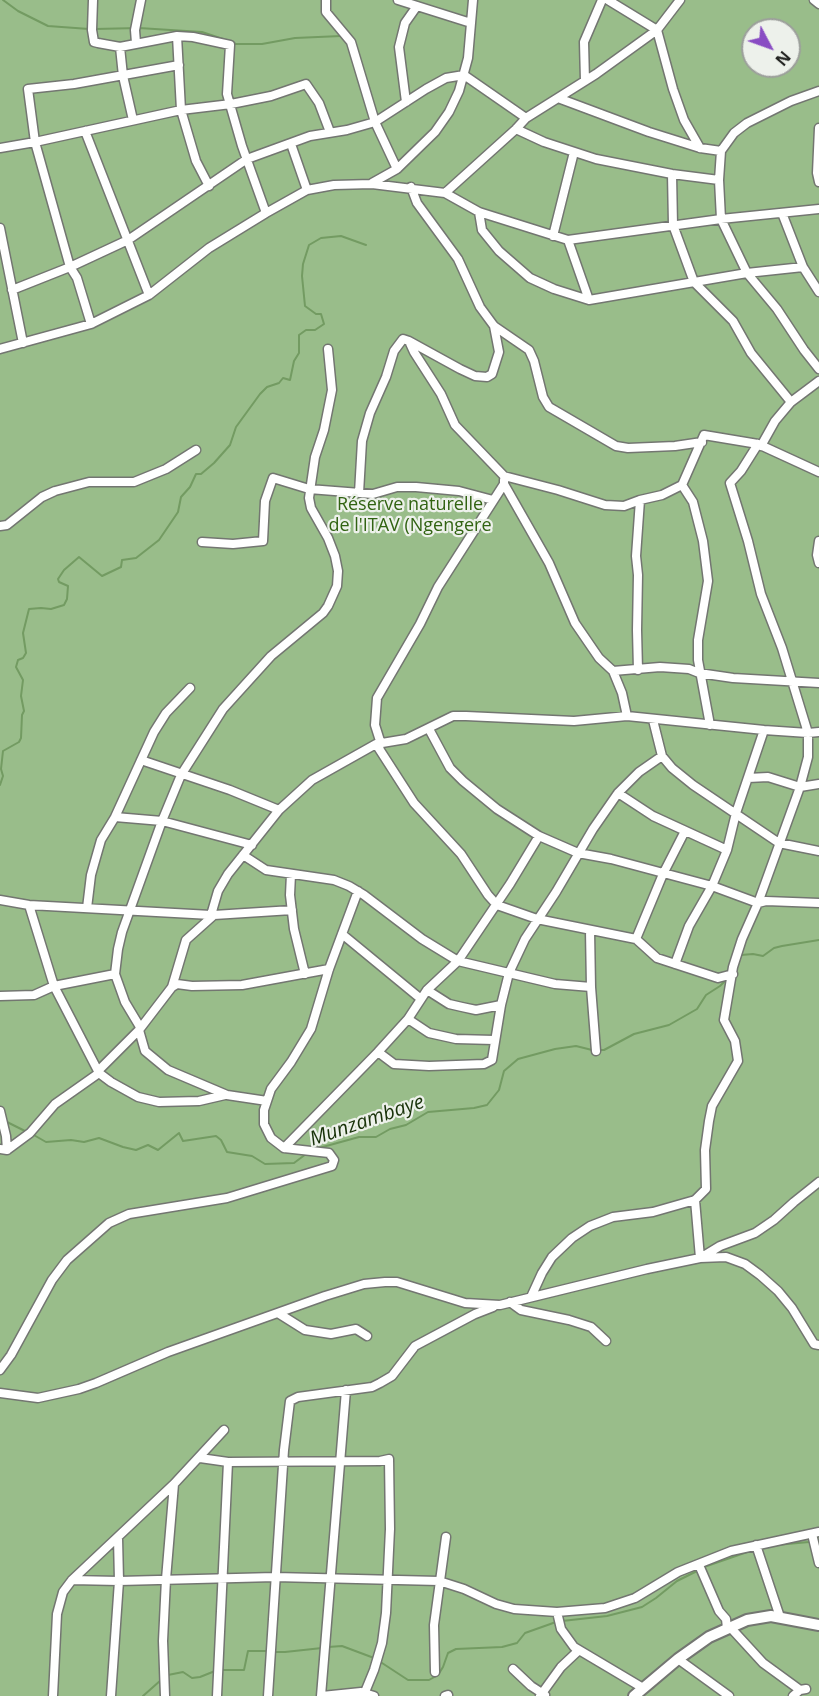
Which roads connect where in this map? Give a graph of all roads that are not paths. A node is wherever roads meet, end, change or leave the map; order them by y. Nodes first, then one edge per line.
1 (93, 0) edge
2 (141, 0) edge
3 (326, 0) edge
4 (398, 0) edge
5 (473, 0) edge
6 (602, 0) edge
7 (608, 0) edge
8 (680, 0) edge
9 (814, 0) edge
10 (819, 4) edge
11 (417, 6) junction
12 (471, 23) junction
13 (657, 30) junction
14 (177, 36) junction
15 (136, 44) junction
16 (120, 47) junction
17 (179, 65) junction
18 (464, 75) junction
19 (123, 76) junction
20 (585, 81) junction
21 (819, 91) edge
22 (558, 98) junction
23 (406, 102) junction
24 (231, 104) junction
25 (181, 110) junction
26 (526, 118) junction
27 (133, 120) junction
28 (375, 122) junction
29 (516, 129) junction
30 (85, 131) junction
31 (330, 132) junction
32 (819, 132) edge
33 (35, 142) junction
34 (291, 144) junction
35 (0, 148) edge
36 (700, 148) junction
37 (722, 151) junction
38 (574, 152) junction
39 (247, 159) junction
40 (398, 169) junction
41 (672, 174) junction
42 (719, 180) junction
43 (819, 182) edge
44 (372, 184) junction
45 (209, 186) junction
46 (411, 187) junction
47 (307, 190) junction
48 (445, 193) junction
49 (819, 208) edge
50 (479, 212) junction
51 (266, 213) junction
52 (782, 213) junction
53 (721, 219) junction
54 (673, 225) junction
55 (0, 228) edge
56 (553, 236) junction
57 (128, 240) junction
58 (568, 240) junction
59 (70, 267) junction
60 (803, 267) junction
61 (747, 273) junction
62 (694, 282) junction
63 (12, 290) junction
64 (819, 292) edge
65 (150, 295) junction
66 (589, 300) junction
67 (92, 324) junction
68 (494, 326) junction
69 (409, 341) junction
70 (23, 343) junction
71 (0, 349) edge
72 (328, 349) dead end
73 (819, 369) edge
74 (819, 381) edge
75 (791, 402) junction
76 (702, 442) junction
77 (759, 445) junction
78 (196, 450) dead end
79 (819, 472) edge
80 (504, 480) junction
81 (682, 485) junction
82 (309, 489) junction
83 (359, 493) junction
84 (493, 500) junction
85 (640, 500) junction
86 (0, 526) edge
87 (819, 541) edge
88 (202, 543) dead end
89 (819, 563) edge
90 (638, 670) junction
91 (613, 671) junction
92 (699, 673) junction
93 (794, 682) junction
94 (819, 683) edge
95 (190, 688) dead end
96 (627, 716) junction
97 (654, 720) junction
98 (710, 725) junction
99 (429, 729) junction
100 (764, 730) junction
101 (819, 732) edge
102 (808, 733) junction
103 (378, 744) junction
104 (662, 756) junction
105 (141, 760) junction
106 (181, 775) junction
107 (748, 778) junction
108 (819, 784) edge
109 (800, 787) junction
110 (618, 793) junction
111 (279, 810) junction
112 (736, 813) junction
113 (115, 817) junction
114 (162, 821) junction
115 (685, 831) junction
116 (539, 836) junction
117 (779, 843) junction
118 (252, 845) junction
119 (727, 850) junction
120 (819, 851) edge
121 (578, 853) junction
122 (243, 855) junction
123 (291, 874) junction
124 (663, 874) junction
125 (712, 886) junction
126 (358, 891) junction
127 (0, 900) edge
128 (758, 903) junction
129 (819, 903) edge
130 (29, 905) junction
131 (497, 905) junction
132 (87, 908) junction
133 (131, 910) junction
134 (292, 910) junction
135 (212, 915) junction
136 (537, 919) junction
137 (590, 931) junction
138 (342, 934) junction
139 (636, 939) junction
140 (458, 961) junction
141 (675, 964) junction
142 (329, 969) junction
143 (733, 970) junction
144 (509, 973) junction
145 (115, 974) junction
146 (305, 974) junction
147 (54, 986) junction
148 (172, 987) junction
149 (591, 987) junction
150 (427, 990) junction
151 (0, 996) edge
152 (421, 999) junction
153 (501, 1005) junction
154 (408, 1019) junction
155 (139, 1028) junction
156 (494, 1040) junction
157 (596, 1051) dead end
158 (378, 1052) junction
159 (98, 1072) junction
160 (226, 1095) junction
161 (267, 1101) junction
162 (0, 1111) edge
163 (284, 1148) junction
164 (3, 1149) edge
165 (819, 1182) edge
166 (694, 1200) junction
167 (700, 1258) junction
168 (531, 1297) junction
169 (510, 1302) junction
170 (500, 1305) junction
171 (278, 1313) junction
172 (366, 1336) dead end
173 (606, 1341) dead end
174 (819, 1345) edge
175 (0, 1370) edge
176 (346, 1390) junction
177 (0, 1394) edge
178 (224, 1430) dead end
179 (200, 1458) junction
180 (228, 1462) junction
181 (284, 1462) junction
182 (339, 1462) junction
183 (174, 1484) junction
184 (815, 1533) edge
185 (446, 1537) dead end
186 (118, 1538) junction
187 (756, 1545) junction
188 (819, 1563) edge
189 (699, 1565) junction
190 (275, 1577) junction
191 (221, 1578) junction
192 (386, 1578) junction
193 (166, 1579) junction
194 (330, 1579) junction
195 (72, 1580) junction
196 (119, 1581) junction
197 (439, 1581) junction
198 (557, 1612) junction
199 (780, 1617) junction
200 (819, 1625) edge
201 (729, 1628) junction
202 (578, 1651) junction
203 (678, 1659) junction
204 (513, 1669) dead end
205 (435, 1672) dead end
206 (643, 1688) junction
207 (364, 1692) junction
208 (800, 1692) edge
209 (543, 1695) edge
210 (52, 1696) edge
211 (111, 1696) edge
212 (165, 1696) edge
213 (217, 1696) edge
214 (268, 1696) edge
215 (321, 1696) edge
216 (374, 1696) edge
217 (634, 1696) edge
218 (729, 1696) edge

1 - 16 street
2 - 15 street
3 - 28 street
4 - 11 street
5 - 12 street
6 - 20 street
7 - 13 street
8 - 13 street
9 - 10 street
11 - 12 street
11 - 23 street
12 - 18 street
13 - 20 street
13 - 36 street
14 - 15 street
14 - 17 street
14 - 24 street
15 - 16 street
16 - 19 street
17 - 19 street
17 - 25 street
18 - 23 street
18 - 26 street
18 - 40 street
19 - 27 street
19 - 33 street
20 - 22 street
21 - 37 street
22 - 26 street
22 - 36 street
23 - 28 street
24 - 25 street
24 - 31 street
24 - 39 street
25 - 27 street
25 - 45 street
26 - 29 street
27 - 30 street
28 - 31 street
28 - 40 street
29 - 38 street
29 - 48 street
30 - 33 street
30 - 57 street
31 - 34 street
32 - 43 street
33 - 35 street
33 - 59 street
34 - 39 street
34 - 47 street
36 - 37 street
37 - 42 street
38 - 41 street
38 - 56 street
39 - 45 street
39 - 51 street
40 - 44 street
41 - 42 street
41 - 54 street
42 - 53 street
44 - 46 street
44 - 47 street
45 - 57 street
46 - 48 street
46 - 68 street
47 - 51 street
48 - 50 street
49 - 52 street
50 - 56 street
50 - 66 street
51 - 65 street
52 - 53 street
52 - 60 street
53 - 54 street
53 - 61 street
54 - 58 street
54 - 62 street
55 - 63 street
56 - 58 street
57 - 59 street
57 - 65 street
58 - 66 street
59 - 63 street
59 - 67 street
60 - 61 street
60 - 64 street
61 - 62 street
61 - 73 street
62 - 66 street
62 - 75 street
63 - 70 street
65 - 67 street
67 - 70 street
68 - 69 street
68 - 76 street
69 - 80 street
69 - 83 street
70 - 71 street
72 - 82 street
74 - 75 street
75 - 77 street
76 - 77 street
76 - 81 street
77 - 79 street
77 - 93 street
78 - 86 street
80 - 84 street
80 - 85 street
80 - 91 street
81 - 85 street
81 - 92 street
82 - 83 street
82 - 88 street
82 - 106 street
83 - 84 street
84 - 103 street
85 - 90 street
87 - 89 street
90 - 91 street
90 - 92 street
91 - 96 street
92 - 93 street
92 - 98 street
93 - 94 street
93 - 102 street
95 - 105 street
96 - 97 street
96 - 99 street
97 - 98 street
97 - 104 street
98 - 100 street
99 - 103 street
99 - 116 street
100 - 102 street
100 - 107 street
101 - 102 street
102 - 109 street
103 - 111 street
103 - 131 street
104 - 110 street
104 - 112 street
105 - 106 street
105 - 113 street
106 - 111 street
106 - 114 street
107 - 109 street
107 - 112 street
108 - 109 street
109 - 117 street
110 - 115 street
110 - 121 street
111 - 118 street
112 - 117 street
112 - 119 street
113 - 114 street
113 - 132 street
114 - 118 street
114 - 133 street
115 - 119 street
115 - 124 street
116 - 121 street
116 - 131 street
117 - 120 street
117 - 128 street
118 - 122 street
119 - 125 street
121 - 124 street
121 - 136 street
122 - 123 street
122 - 135 street
123 - 126 street
123 - 134 street
124 - 125 street
124 - 139 street
125 - 128 street
125 - 141 street
126 - 138 street
126 - 140 street
127 - 130 street
128 - 129 street
128 - 143 street
130 - 132 street
130 - 147 street
131 - 136 street
131 - 140 street
132 - 133 street
133 - 135 street
133 - 145 street
134 - 135 street
134 - 146 street
135 - 148 street
136 - 137 street
136 - 144 street
137 - 139 street
137 - 149 street
138 - 142 street
138 - 152 street
139 - 141 street
140 - 144 street
140 - 150 street
141 - 143 street
142 - 146 street
142 - 161 street
143 - 166 street
144 - 149 street
144 - 153 street
145 - 147 street
145 - 155 street
146 - 148 street
147 - 151 street
147 - 159 street
148 - 155 street
149 - 157 street
150 - 152 street
150 - 153 street
152 - 154 street
153 - 156 street
154 - 156 street
154 - 158 street
155 - 159 street
155 - 160 street
156 - 158 street
158 - 163 street
159 - 160 street
159 - 164 street
160 - 161 street
161 - 163 street
162 - 164 street
163 - 175 street
165 - 167 street
166 - 167 street
166 - 168 street
167 - 168 street
167 - 174 street
168 - 169 street
169 - 170 street
169 - 173 street
170 - 171 street
170 - 176 street
171 - 172 street
171 - 177 street
176 - 181 street
176 - 182 street
178 - 179 street
179 - 180 street
179 - 183 street
180 - 181 street
180 - 191 street
181 - 182 street
181 - 190 street
182 - 192 street
182 - 194 street
183 - 186 street
183 - 193 street
184 - 187 street
184 - 188 street
185 - 197 street
186 - 195 street
186 - 196 street
187 - 189 street
187 - 199 street
189 - 198 street
189 - 201 street
190 - 191 street
190 - 194 street
190 - 214 street
191 - 193 street
191 - 213 street
192 - 194 street
192 - 197 street
192 - 207 street
193 - 196 street
193 - 212 street
194 - 215 street
195 - 196 street
195 - 210 street
196 - 211 street
197 - 198 street
197 - 205 street
198 - 202 street
199 - 200 street
199 - 201 street
201 - 203 street
201 - 208 street
202 - 206 street
202 - 209 street
203 - 206 street
203 - 218 street
204 - 209 street
206 - 217 street
207 - 215 street
207 - 216 street

